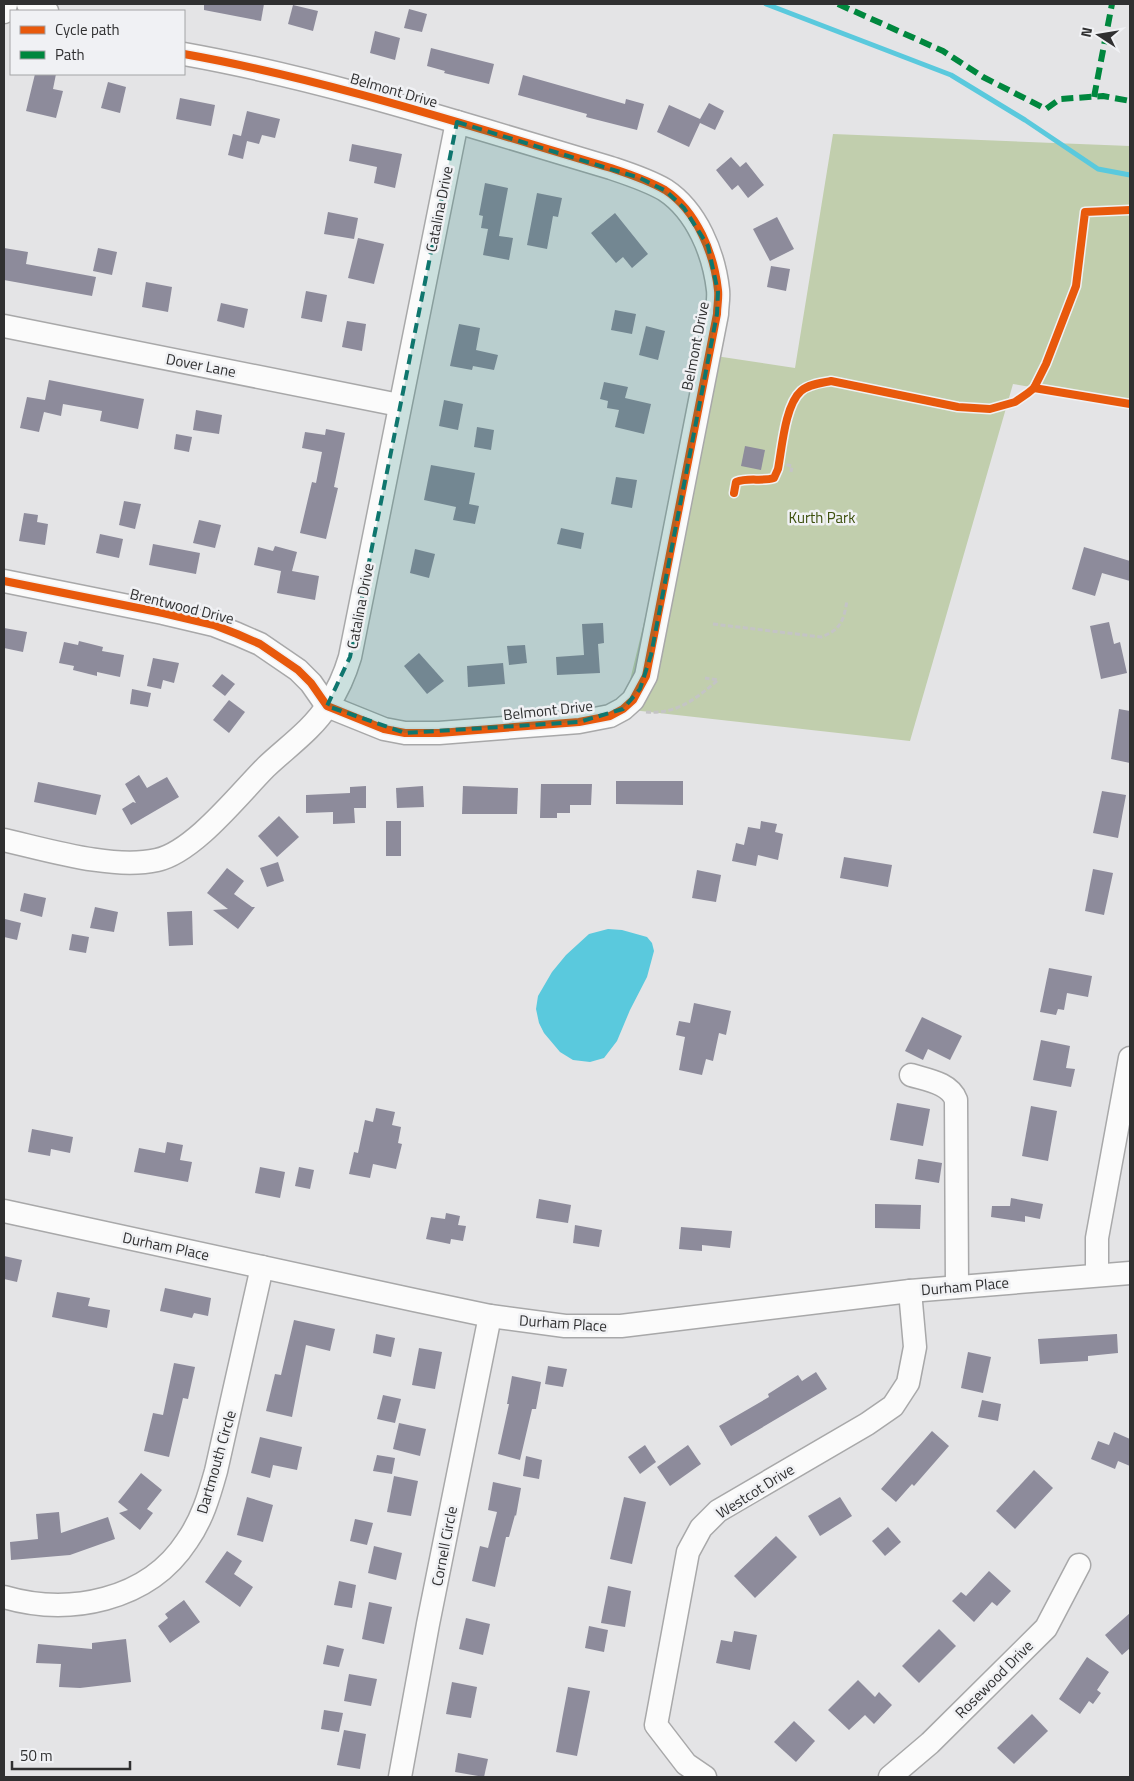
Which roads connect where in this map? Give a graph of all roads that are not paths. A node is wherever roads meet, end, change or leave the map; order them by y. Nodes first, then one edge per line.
1 (6, 4) edge
2 (28, 4) edge
3 (44, 10) edge
4 (4, 12) edge
5 (185, 54) edge
6 (456, 122) junction
7 (4, 326) edge
8 (399, 406) junction
9 (4, 581) edge
10 (327, 706) junction
11 (4, 840) edge
12 (1130, 1058) edge
13 (911, 1075) dead end
14 (4, 1211) edge
15 (262, 1267) junction
16 (1130, 1273) edge
17 (1097, 1274) junction
18 (957, 1287) junction
19 (910, 1291) junction
20 (490, 1316) junction
21 (1079, 1565) dead end
22 (4, 1598) edge
23 (400, 1777) edge
24 (705, 1777) edge
25 (890, 1777) edge

1 - 4 street
2 - 3 street
5 - 6 street, Belmont Drive
6 - 8 street, Catalina Drive
6 - 10 street, Belmont Drive
7 - 8 street, Dover Lane
8 - 10 street, Catalina Drive
9 - 10 street, Brentwood Drive
10 - 11 street, Catalina Drive
12 - 17 street
13 - 18 street
14 - 15 street, Durham Place
15 - 20 street, Durham Place
15 - 22 street, Dartmouth Circle
16 - 17 street, Durham Place
17 - 18 street, Durham Place
18 - 19 street, Durham Place
19 - 20 street, Durham Place
19 - 24 street, Westcot Drive
20 - 23 street, Cornell Circle
21 - 25 street, Rosewood Drive

